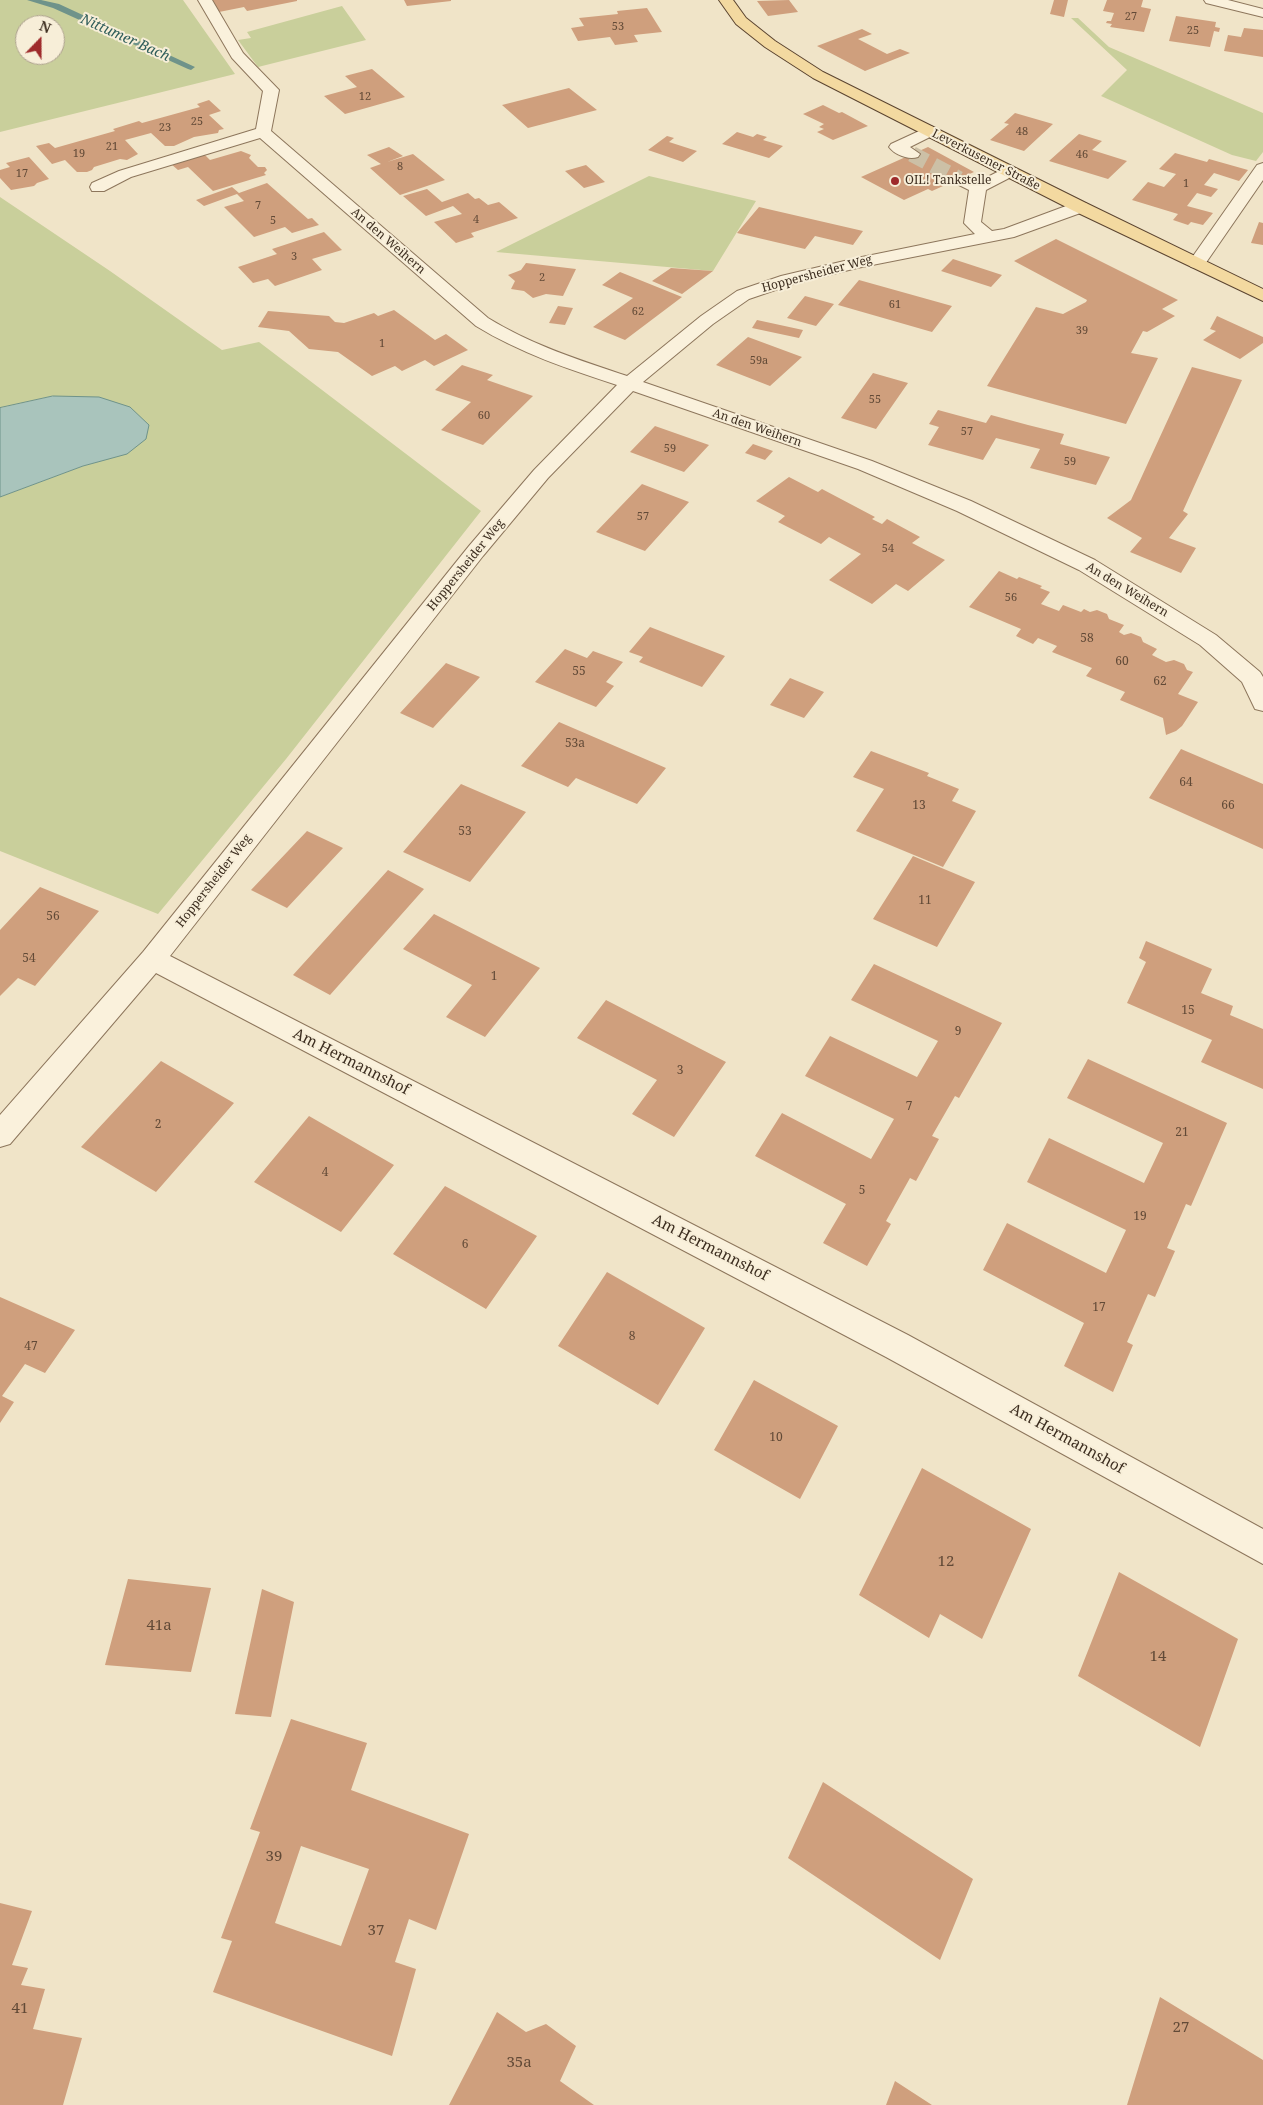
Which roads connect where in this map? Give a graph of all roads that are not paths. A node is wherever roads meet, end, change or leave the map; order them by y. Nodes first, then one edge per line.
1 (205, 0) edge
2 (726, 0) edge
3 (1211, 0) edge
4 (1263, 14) edge
5 (930, 131) junction
6 (263, 132) junction
7 (912, 154) tunnel mouth
8 (1263, 168) edge
9 (1009, 172) junction
10 (960, 179) tunnel mouth
11 (98, 187) dead end
12 (978, 188) junction
13 (1080, 207) junction
14 (988, 236) junction
15 (1197, 263) junction
16 (1263, 296) edge
17 (629, 384) junction
18 (1263, 703) edge
19 (152, 958) junction
20 (0, 1135) edge
21 (1263, 1547) edge

1 - 6 street
2 - 5 main road, Leverkusener Straße
3 - 4 street
5 - 7 street
5 - 9 main road, Leverkusener Straße
6 - 11 street
6 - 17 street, An den Weihern
8 - 15 street
9 - 12 street
9 - 13 main road, Leverkusener Straße
10 - 12 street
12 - 14 street
13 - 14 street, Hoppersheider Weg
13 - 15 main road, Leverkusener Straße
14 - 17 street, Hoppersheider Weg
15 - 16 main road, Leverkusener Straße
17 - 18 street, An den Weihern
17 - 19 street, Hoppersheider Weg
19 - 20 street, Hoppersheider Weg
19 - 21 street, Am Hermannshof

